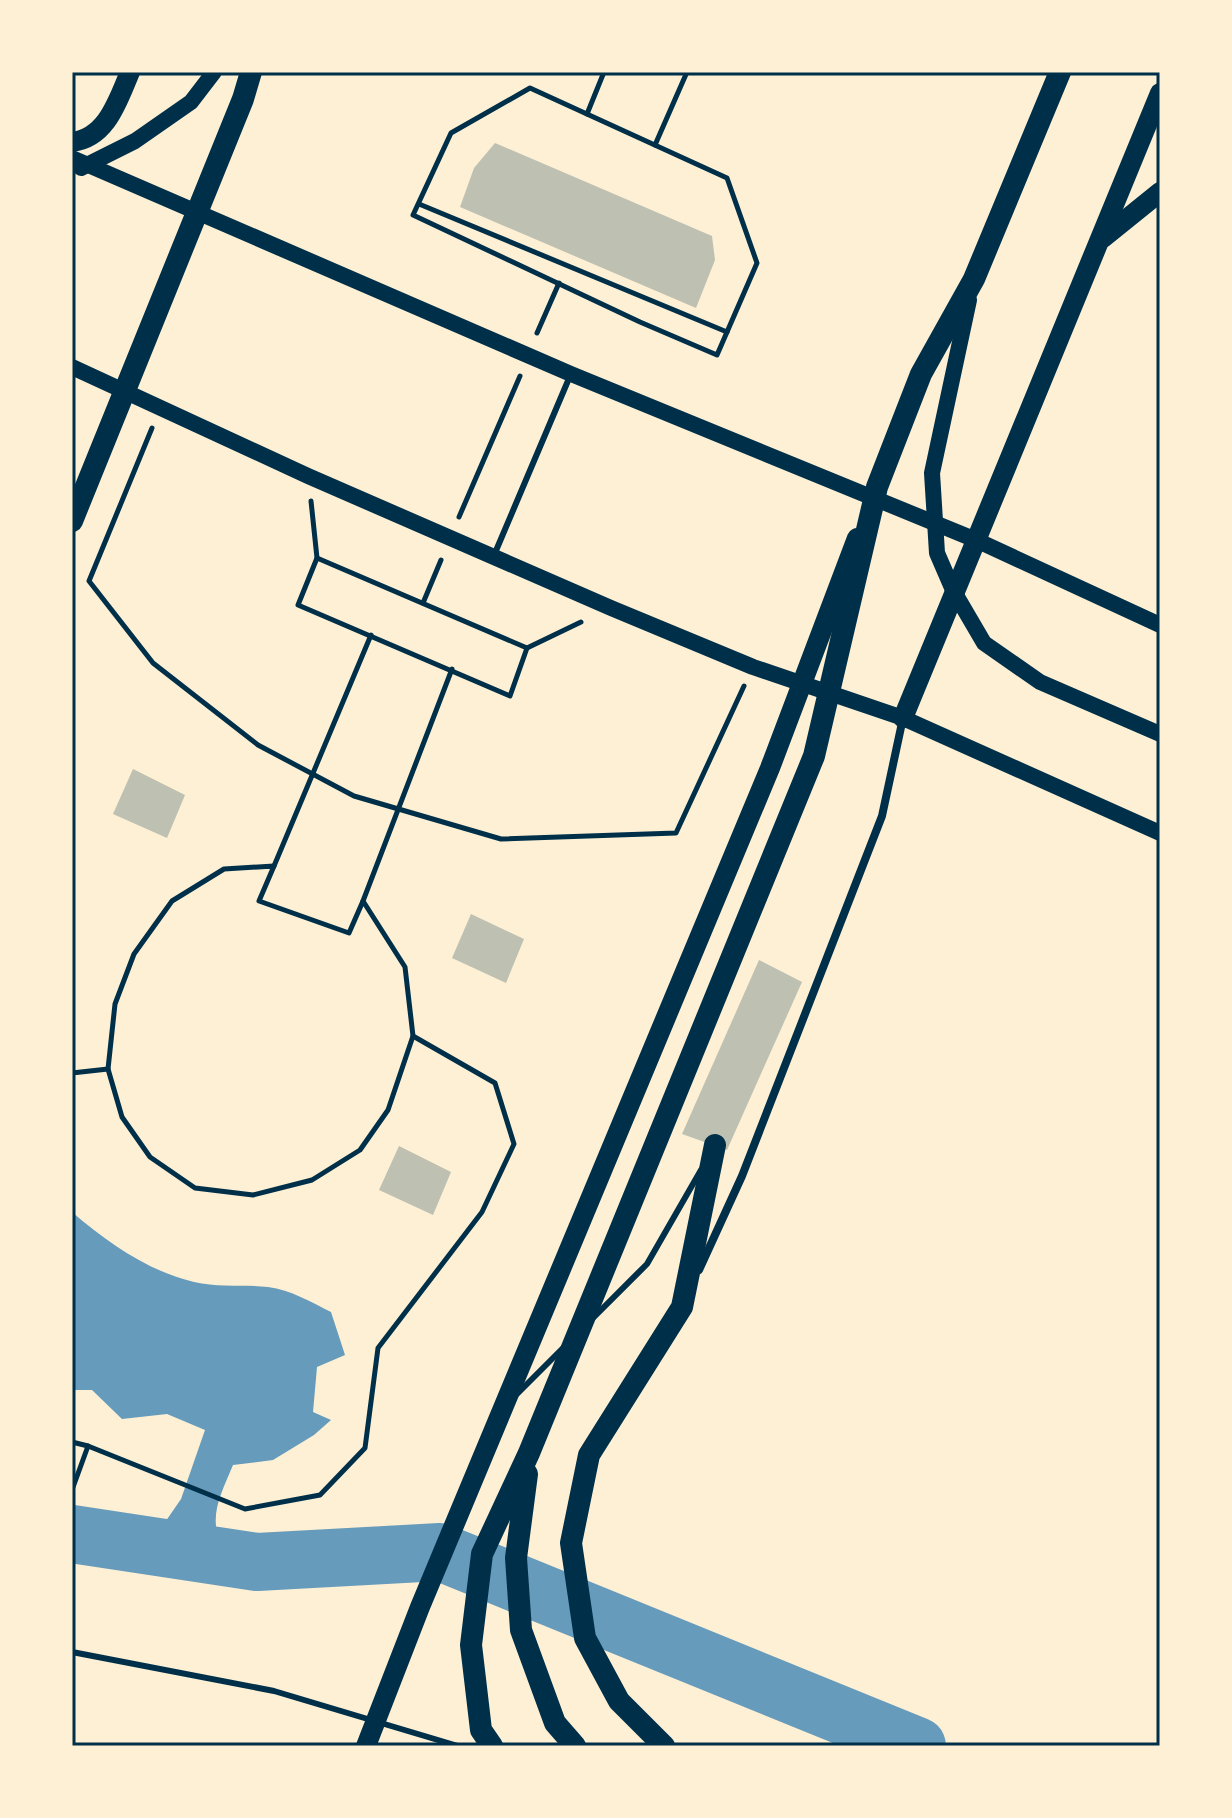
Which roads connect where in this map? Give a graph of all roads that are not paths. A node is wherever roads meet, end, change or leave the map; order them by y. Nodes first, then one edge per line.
1 (130, 72) edge
2 (214, 72) edge
3 (251, 72) edge
4 (1060, 72) edge
5 (1160, 93) edge
6 (72, 142) edge
7 (72, 158) edge
8 (72, 170) edge
9 (1160, 192) edge
10 (1100, 241) junction
11 (974, 279) junction
12 (72, 367) edge
13 (571, 374) junction
14 (877, 487) junction
15 (72, 521) edge
16 (976, 540) junction
17 (493, 557) junction
18 (1160, 625) edge
19 (903, 718) junction
20 (1160, 734) edge
21 (1160, 833) edge
22 (715, 1145) joint
23 (682, 1307) junction
24 (503, 1408) junction
25 (529, 1453) junction
26 (72, 1652) edge
27 (375, 1721) junction
28 (366, 1746) edge
29 (458, 1746) edge
30 (492, 1746) edge
31 (575, 1746) edge
32 (664, 1746) edge

1 - 6 main road
2 - 8 main road
3 - 15 highway
4 - 11 highway
5 - 10 main road
7 - 13 main road
9 - 10 main road
10 - 16 main road
11 - 14 highway
11 - 20 main road
12 - 17 main road
13 - 16 main road
13 - 17 lane
14 - 24 main road
14 - 25 highway
16 - 18 main road
16 - 19 main road
17 - 19 main road
19 - 21 main road
19 - 23 street
22 - 23 highway
22 - 24 lane
23 - 32 highway
24 - 27 main road
25 - 30 highway
25 - 31 highway
26 - 27 lane
27 - 28 main road
27 - 29 lane

